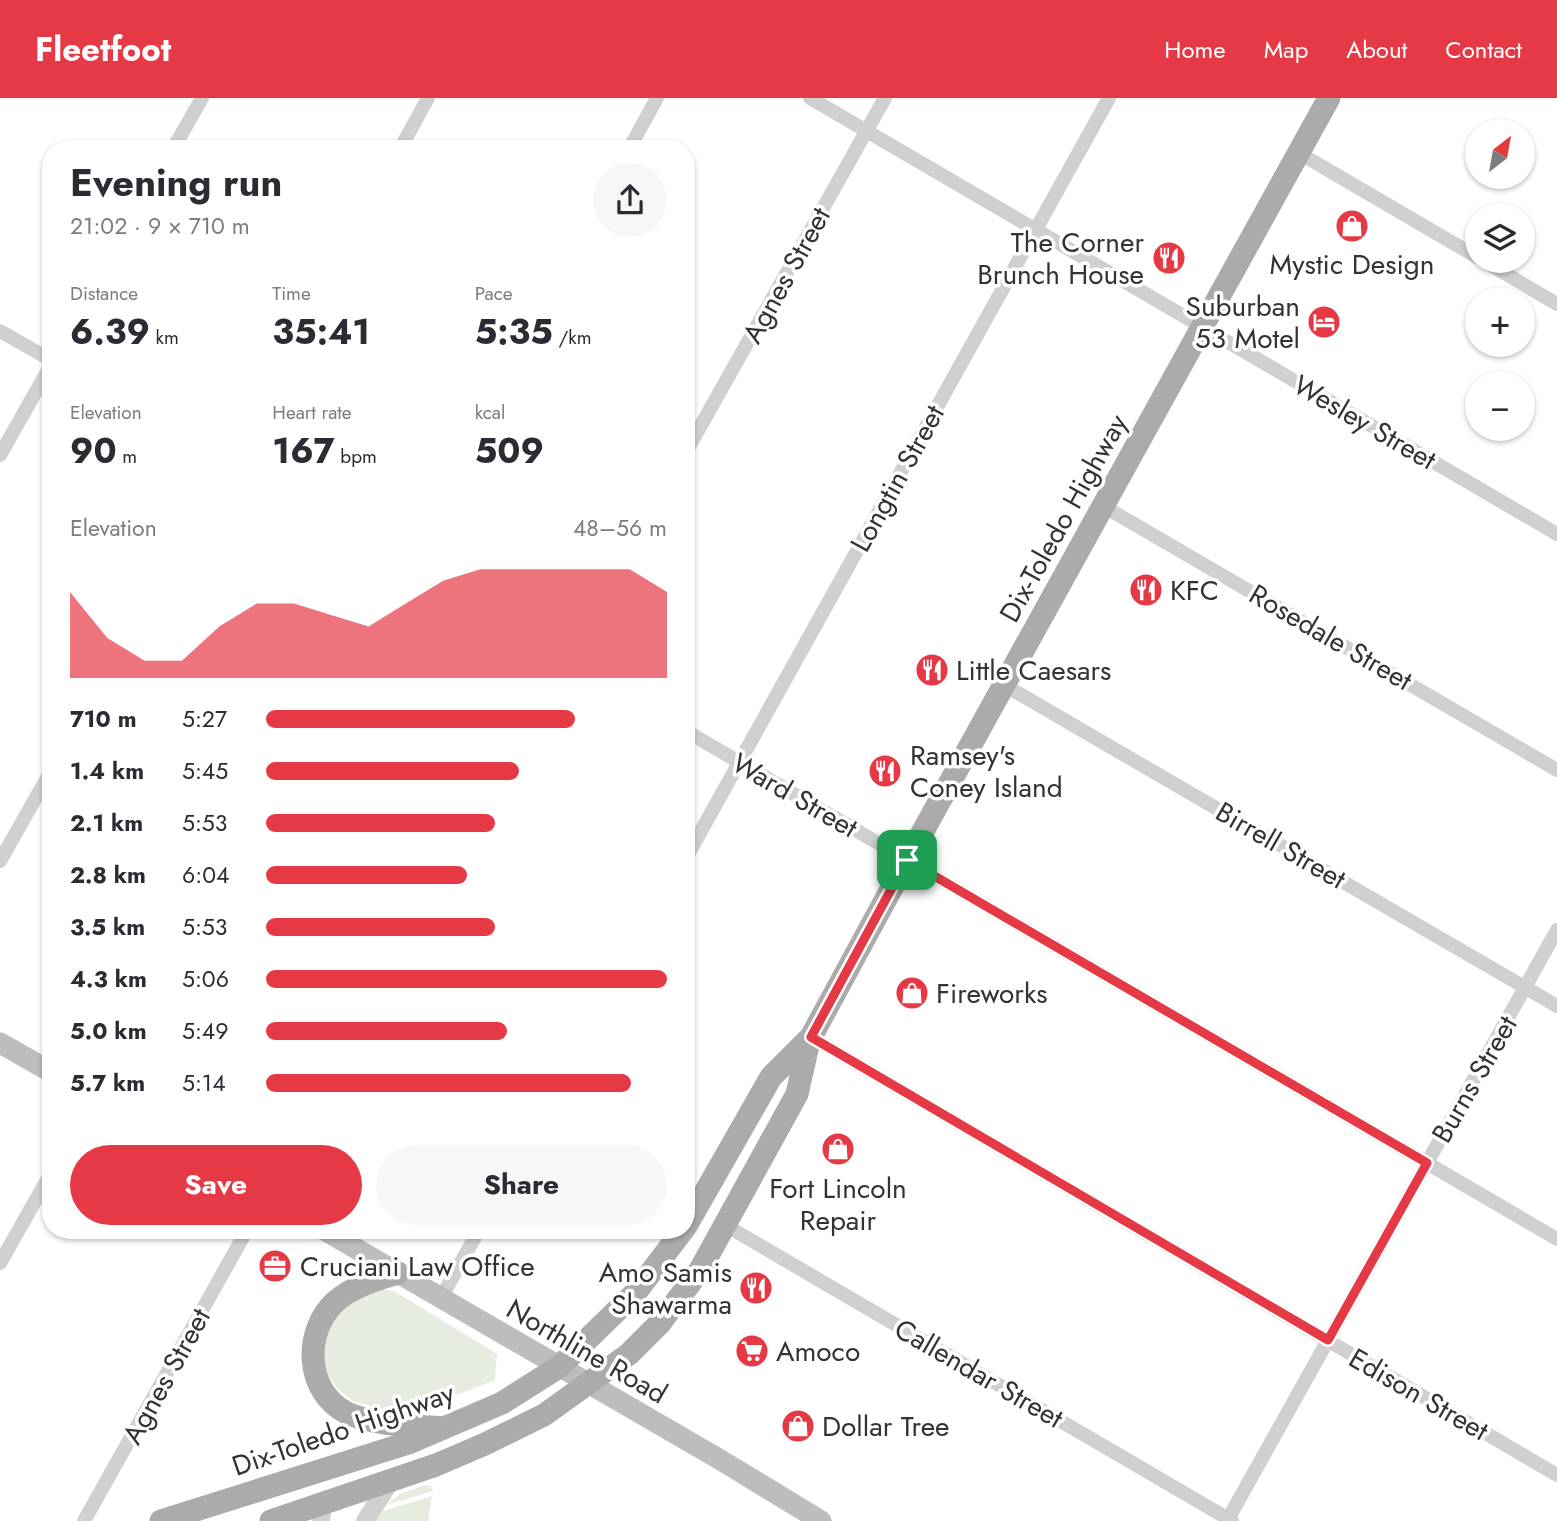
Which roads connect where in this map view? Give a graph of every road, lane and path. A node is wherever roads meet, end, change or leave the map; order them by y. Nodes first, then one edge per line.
1 (202, 98) edge
2 (428, 98) edge
3 (657, 98) edge
4 (810, 98) edge
5 (885, 98) edge
6 (1109, 98) edge
7 (1329, 98) edge
8 (867, 131) junction
9 (178, 140) edge
10 (405, 140) edge
11 (634, 140) edge
12 (1299, 153) junction
13 (1035, 230) junction
14 (1465, 250) edge
15 (1505, 273) edge
16 (1557, 303) edge
17 (1202, 328) junction
18 (0, 331) edge
19 (42, 357) edge
20 (42, 379) edge
21 (695, 436) edge
22 (0, 455) edge
23 (1103, 506) junction
24 (1557, 534) edge
25 (1004, 685) junction
26 (695, 736) edge
27 (739, 762) junction
28 (1557, 769) edge
29 (42, 787) edge
30 (695, 842) edge
31 (907, 860) junction
32 (0, 861) edge
33 (1557, 930) edge
34 (1526, 988) junction
35 (1557, 1006) edge
36 (810, 1039) junction
37 (0, 1043) edge
38 (42, 1067) edge
39 (1427, 1163) junction
40 (42, 1189) edge
41 (695, 1210) edge
42 (725, 1225) junction
43 (242, 1239) edge
44 (339, 1239) edge
45 (474, 1239) edge
46 (676, 1239) edge
47 (1557, 1239) edge
48 (0, 1263) edge
49 (398, 1273) junction
50 (442, 1298) junction
51 (1328, 1340) junction
52 (559, 1367) junction
53 (590, 1384) junction
54 (446, 1428) junction
55 (411, 1442) junction
56 (1557, 1475) edge
57 (391, 1480) junction
58 (322, 1512) edge
59 (1229, 1520) edge
60 (84, 1521) edge
61 (161, 1521) edge
62 (271, 1521) edge
63 (365, 1521) edge
64 (821, 1521) edge

1 - 9 street
2 - 10 street
3 - 11 street
4 - 8 street, Wesley Street
5 - 8 street, Agnes Street
6 - 13 street, Longtin Street
7 - 12 main road, Dix-Toledo Highway
8 - 13 street, Wesley Street
8 - 21 street, Agnes Street
12 - 14 street
12 - 17 main road, Dix-Toledo Highway
13 - 17 street, Wesley Street
13 - 27 street, Longtin Street
15 - 16 street
17 - 23 main road, Dix-Toledo Highway
17 - 24 street, Wesley Street
18 - 19 street
20 - 22 street
23 - 25 main road, Dix-Toledo Highway
23 - 28 street, Rosedale Street
25 - 31 main road, Dix-Toledo Highway
25 - 34 street, Birrell Street
26 - 27 street, Ward Street
27 - 30 street, Longtin Street
27 - 31 street, Ward Street
29 - 32 street
31 - 36 main road, Dix-Toledo Highway
31 - 39 street, Ward Street
33 - 34 street, Burns Street
34 - 35 street, Birrell Street
34 - 39 street, Burns Street
36 - 41 main road, Dix-Toledo Highway
36 - 42 main road, Dix-Toledo Highway
36 - 51 street, Edison Street
37 - 38 main road
39 - 47 street, Ward Street
39 - 51 street, Burns Street
40 - 48 street
42 - 53 main road, Dix-Toledo Highway
42 - 59 street, Callendar Street
43 - 60 street, Agnes Street
44 - 49 main road, Northline Road
45 - 50 street
46 - 52 main road, Dix-Toledo Highway
49 - 50 main road, Northline Road
49 - 54 main road
50 - 52 main road, Northline Road
51 - 56 street, Edison Street
51 - 59 street, Burns Street
52 - 53 main road, Northline Road
52 - 54 main road, Dix-Toledo Highway
53 - 57 main road, Dix-Toledo Highway
53 - 64 main road, Northline Road
54 - 55 main road, Dix-Toledo Highway
55 - 58 main road
55 - 61 main road, Dix-Toledo Highway
57 - 58 main road, Dix-Toledo Highway
57 - 63 street
58 - 62 main road, Dix-Toledo Highway

